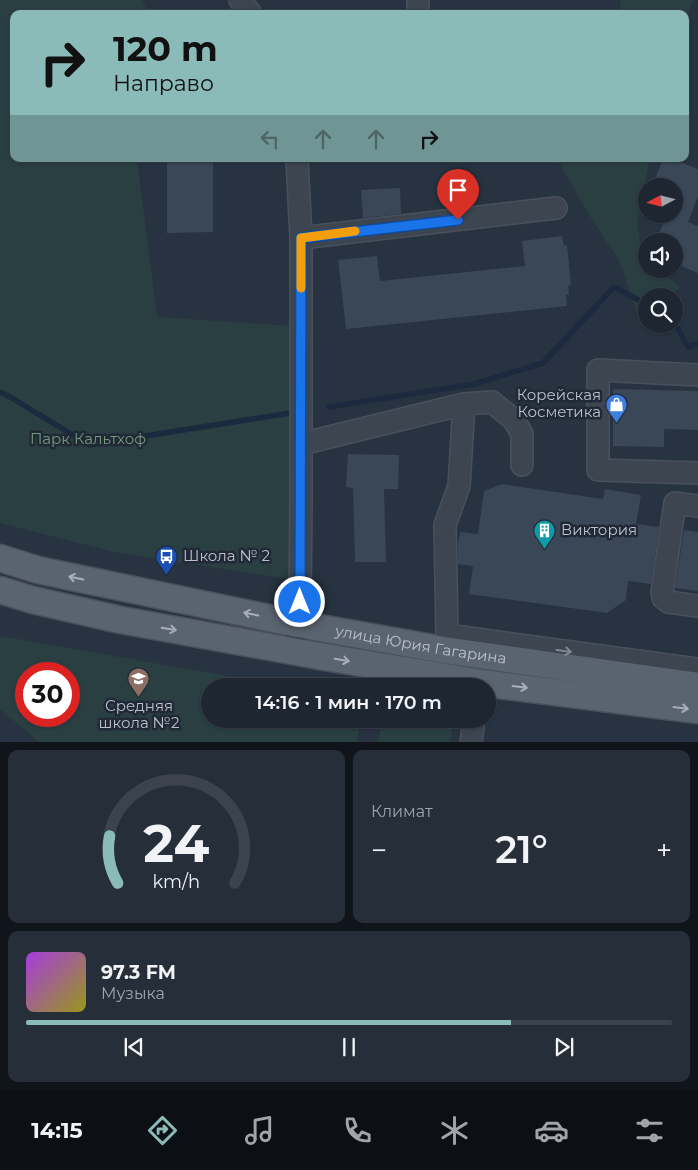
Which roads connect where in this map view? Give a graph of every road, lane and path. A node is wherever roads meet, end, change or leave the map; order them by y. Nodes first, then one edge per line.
1 (240, 0) edge
2 (248, 10) edge
3 (297, 162) edge
4 (556, 208) dead end
5 (301, 238) junction
6 (698, 375) edge
7 (464, 404) junction
8 (301, 444) junction
9 (522, 465) dead end
10 (688, 473) edge
11 (674, 503) junction
12 (698, 506) edge
13 (0, 558) edge
14 (0, 590) edge
15 (698, 606) edge
16 (298, 624) junction
17 (446, 643) junction
18 (294, 651) junction
19 (698, 670) edge
20 (448, 678) edge
21 (496, 686) edge
22 (698, 686) edge
23 (698, 710) edge
24 (473, 728) edge
25 (471, 742) edge

1 - 2 street
3 - 5 street
4 - 5 street
5 - 8 street
6 - 10 street
7 - 8 street
7 - 9 street
7 - 17 street
8 - 16 street
10 - 11 street
11 - 12 street
11 - 15 street
16 -> 13 main road, улица Юрия Гагарина
14 -> 18 main road, улица Юрия Гагарина
16 - 17 main road, улица Юрия Гагарина
16 - 18 street
17 -> 19 street
17 - 22 main road, улица Юрия Гагарина
18 -> 20 main road, улица Юрия Гагарина
21 -> 23 main road, улица Юрия Гагарина
24 - 25 street

